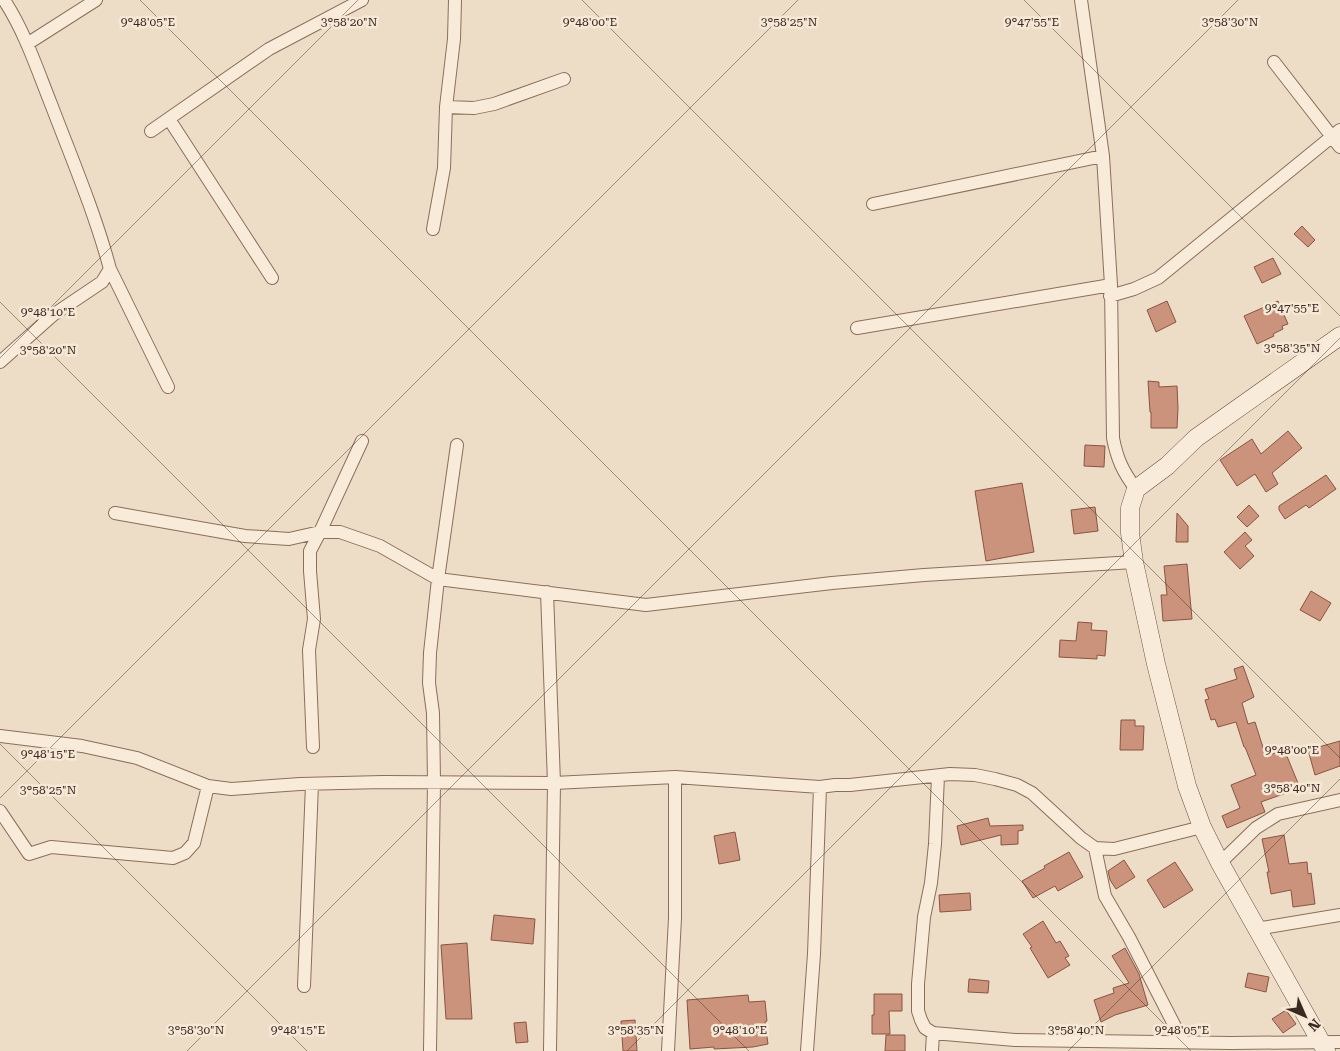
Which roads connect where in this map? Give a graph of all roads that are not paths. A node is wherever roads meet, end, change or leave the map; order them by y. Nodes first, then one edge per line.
1 (4, 0) edge
2 (96, 0) edge
3 (362, 0) edge
4 (455, 0) edge
5 (1081, 0) edge
6 (27, 44) junction
7 (1274, 62) dead end
8 (564, 79) dead end
9 (446, 107) junction
10 (169, 119) junction
11 (151, 131) dead end
12 (1336, 133) edge
13 (1340, 147) edge
14 (1103, 156) junction
15 (873, 204) dead end
16 (433, 229) dead end
17 (110, 269) junction
18 (272, 278) dead end
19 (1111, 291) junction
20 (857, 328) dead end
21 (1340, 336) edge
22 (0, 362) edge
23 (168, 387) dead end
24 (362, 441) dead end
25 (457, 446) dead end
26 (1136, 489) junction
27 (115, 513) dead end
28 (320, 532) junction
29 (1134, 562) junction
30 (438, 579) junction
31 (547, 592) junction
32 (0, 736) edge
33 (313, 747) dead end
34 (938, 776) junction
35 (675, 777) junction
36 (434, 782) junction
37 (554, 783) junction
38 (312, 784) junction
39 (208, 786) junction
40 (820, 788) junction
41 (1340, 800) edge
42 (0, 811) edge
43 (1202, 827) junction
44 (1095, 848) junction
45 (1220, 863) junction
46 (1340, 915) edge
47 (1256, 929) junction
48 (304, 986) dead end
49 (933, 1033) junction
50 (1183, 1042) junction
51 (1340, 1042) edge
52 (1324, 1046) edge
53 (430, 1051) edge
54 (550, 1051) edge
55 (668, 1051) edge
56 (807, 1051) edge
57 (932, 1051) edge

1 - 6 street
2 - 6 street
3 - 10 street
4 - 9 street
5 - 14 street
6 - 17 street
7 - 12 street
8 - 9 street
9 - 16 street
10 - 11 street
10 - 18 street
12 - 13 street
12 - 19 street
14 - 15 street
14 - 19 street
17 - 22 street
17 - 23 street
19 - 20 street
19 - 26 street
21 - 26 main road
24 - 28 street
25 - 30 street
26 - 29 main road
27 - 28 street
28 - 30 street
28 - 33 street
29 - 31 street
29 - 43 main road
30 - 31 street
30 - 36 street
31 - 37 street
32 - 39 street
34 - 40 street
34 - 44 street
34 - 49 street
35 - 37 street
35 - 40 street
35 - 55 street
36 - 37 street
36 - 38 street
36 - 53 street
37 - 54 street
38 - 39 street
38 - 48 street
39 - 42 street
40 - 56 street
41 - 45 street
43 - 44 street
43 - 45 main road
44 - 50 street
45 - 47 main road
46 - 47 street
47 - 52 main road
49 - 50 street
49 - 57 street
50 - 52 street
51 - 52 street

